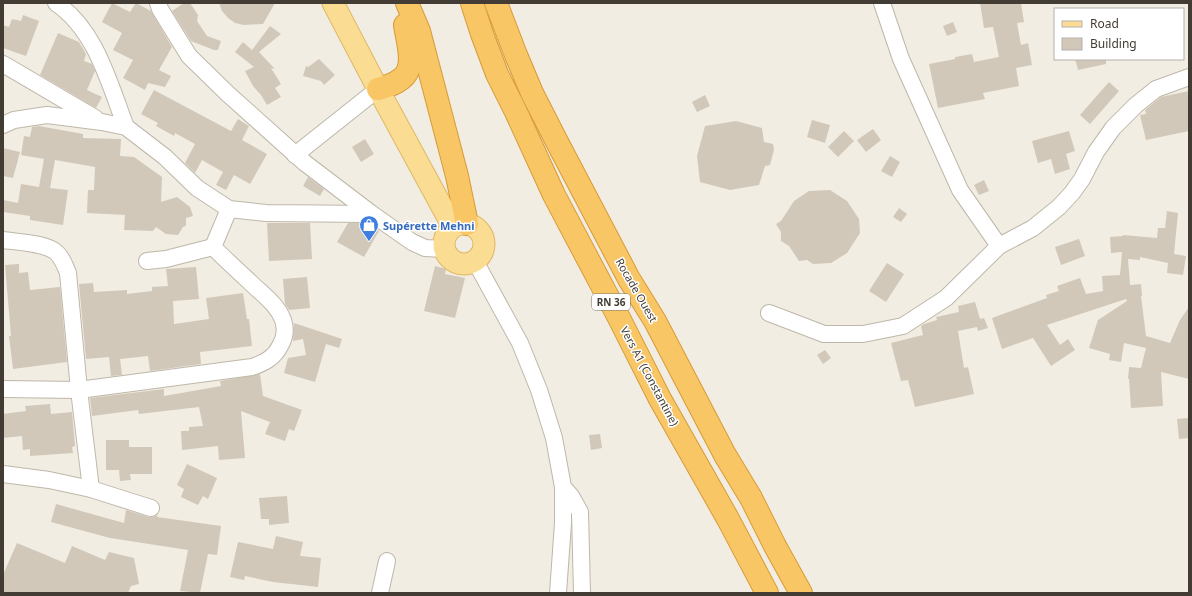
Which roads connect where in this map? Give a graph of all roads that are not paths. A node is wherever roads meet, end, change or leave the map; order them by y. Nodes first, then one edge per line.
1 (56, 3) edge
2 (158, 3) edge
3 (333, 3) edge
4 (472, 3) edge
5 (496, 3) edge
6 (882, 3) edge
7 (401, 4) edge
8 (3, 64) edge
9 (1189, 77) edge
10 (378, 89) junction
11 (102, 122) junction
12 (3, 124) edge
13 (126, 127) junction
14 (296, 155) junction
15 (229, 209) junction
16 (372, 214) junction
17 (460, 225) junction
18 (3, 240) edge
19 (998, 246) junction
20 (212, 247) junction
21 (444, 249) junction
22 (147, 261) dead end
23 (475, 261) junction
24 (769, 313) dead end
25 (3, 390) edge
26 (79, 390) junction
27 (3, 474) edge
28 (563, 487) junction
29 (91, 489) junction
30 (151, 508) dead end
31 (774, 546) junction
32 (387, 561) dead end
33 (380, 593) edge
34 (558, 593) edge
35 (582, 593) edge
36 (767, 593) edge
37 (801, 593) edge
38 (816, 593) edge

1 - 13 street
2 - 14 street
3 - 10 main road
4 - 36 highway, Vers A1 (Constantine) / RN 36
5 - 31 highway, Rocade Ouest
6 - 19 street
7 - 10 highway
7 - 17 highway
8 - 11 street
9 - 19 street
10 - 14 street
10 - 17 main road
11 - 12 street
11 - 13 street
13 - 15 street
14 - 16 street
15 - 16 street
15 - 20 street
16 - 21 street
17 - 21 main road
17 - 23 main road
18 - 26 street
19 - 24 street
20 - 22 street
20 - 26 street
21 - 23 main road
23 - 28 street
25 - 26 street
26 - 29 street
27 - 29 street
28 - 34 street
28 - 35 street
29 - 30 street
31 - 37 highway, Rocade Ouest
31 - 38 highway
32 - 33 street

